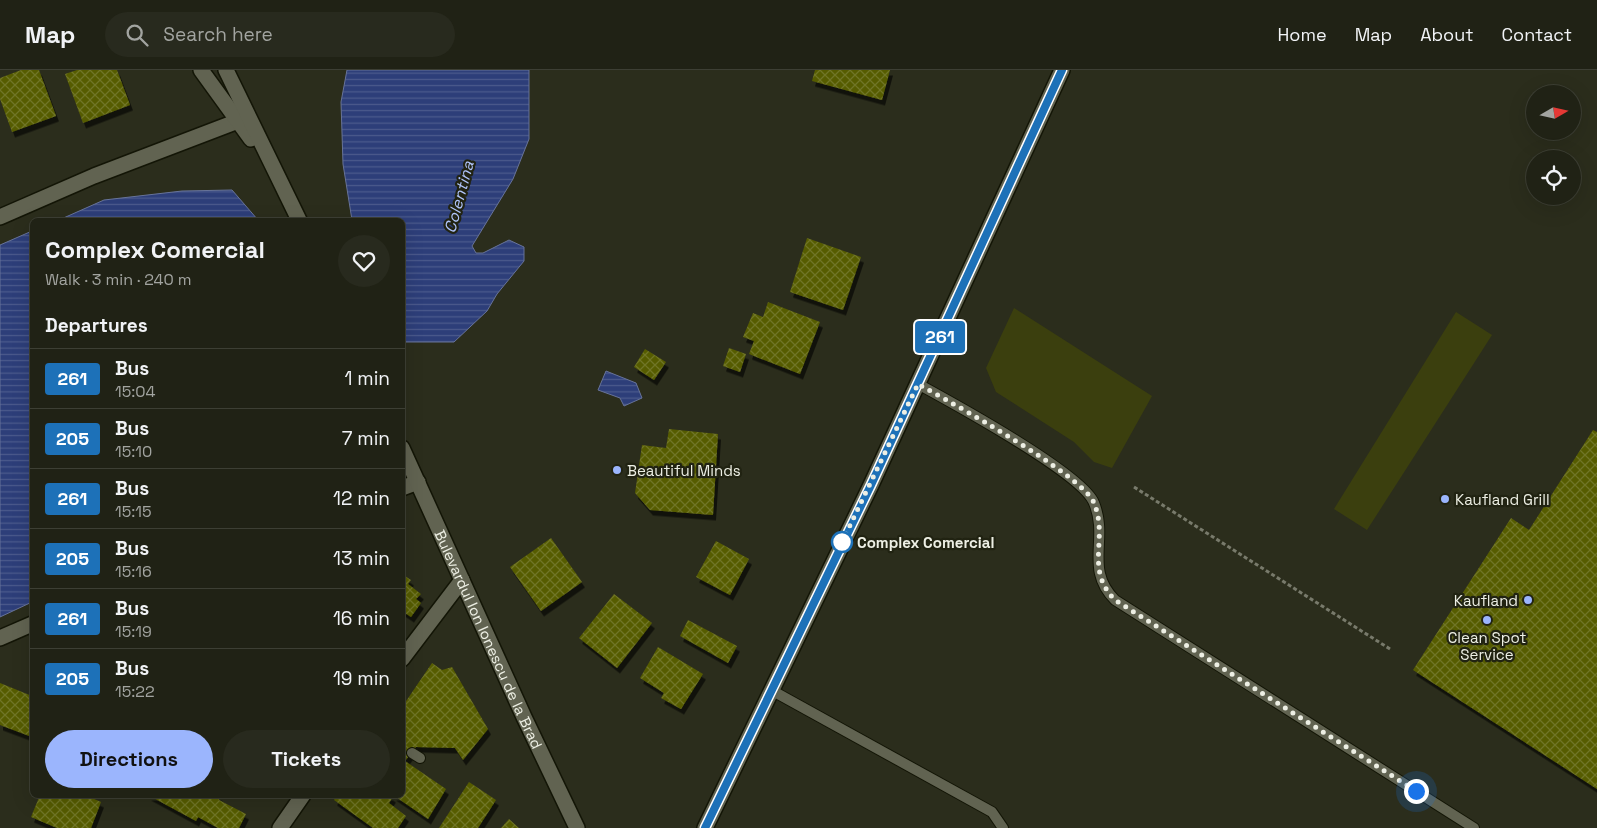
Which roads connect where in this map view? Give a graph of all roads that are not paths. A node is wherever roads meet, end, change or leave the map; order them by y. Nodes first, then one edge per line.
1 (201, 70) edge
2 (1062, 70) edge
3 (228, 72) edge
4 (238, 121) junction
5 (277, 175) junction
6 (0, 217) edge
7 (298, 218) edge
8 (918, 384) junction
9 (405, 454) edge
10 (418, 482) junction
11 (405, 487) edge
12 (462, 580) junction
13 (30, 625) edge
14 (0, 638) edge
15 (405, 654) edge
16 (770, 690) junction
17 (301, 798) edge
18 (280, 828) edge
19 (578, 828) edge
20 (705, 828) edge
21 (1003, 828) edge
22 (1474, 828) edge

1 - 4 street
2 - 8 street
3 - 5 street
4 - 5 street
4 - 6 street
5 - 7 street
8 - 16 street
8 - 22 lane
9 - 10 street, Bulevardul Ion Ionescu de la Brad
10 - 11 street
10 - 12 street, Bulevardul Ion Ionescu de la Brad
12 - 15 street
12 - 19 street, Bulevardul Ion Ionescu de la Brad
13 - 14 street
16 - 20 street
16 - 21 lane
17 - 18 street

